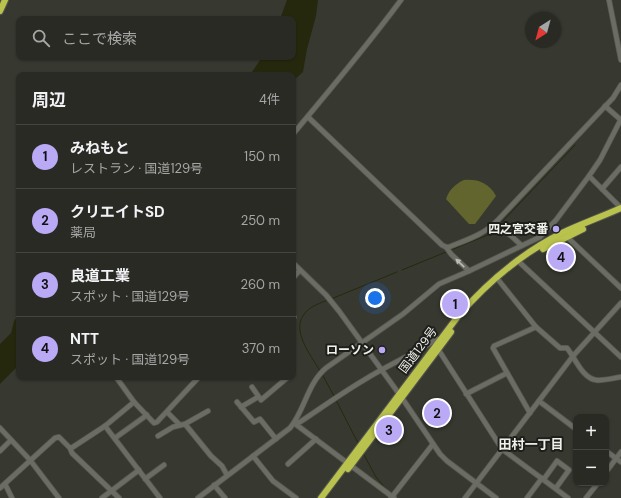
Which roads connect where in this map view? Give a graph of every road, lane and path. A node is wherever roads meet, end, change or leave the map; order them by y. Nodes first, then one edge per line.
1 (4, 0) edge
2 (401, 0) edge
3 (608, 0) edge
4 (0, 11) edge
5 (619, 38) edge
6 (621, 60) edge
7 (621, 85) edge
8 (605, 106) junction
9 (308, 117) junction
10 (621, 120) edge
11 (296, 131) edge
12 (621, 167) edge
13 (589, 176) junction
14 (602, 188) junction
15 (621, 208) edge
16 (621, 212) edge
17 (496, 222) junction
18 (566, 236) junction
19 (540, 237) junction
20 (545, 245) junction
21 (521, 246) junction
22 (448, 250) junction
23 (519, 262) junction
24 (296, 266) edge
25 (300, 270) junction
26 (469, 271) junction
27 (296, 275) edge
28 (497, 279) junction
29 (621, 288) edge
30 (621, 303) edge
31 (536, 326) junction
32 (594, 332) junction
33 (361, 342) junction
34 (433, 348) junction
35 (422, 349) junction
36 (573, 356) junction
37 (621, 356) edge
38 (427, 357) junction
39 (381, 370) junction
40 (507, 373) junction
41 (621, 377) edge
42 (118, 380) edge
43 (196, 380) edge
44 (285, 380) edge
45 (252, 387) dead end
46 (466, 394) junction
47 (400, 396) junction
48 (258, 397) junction
49 (539, 401) junction
50 (134, 402) junction
51 (237, 402) dead end
52 (241, 407) junction
53 (208, 411) dead end
54 (167, 412) junction
55 (530, 413) junction
56 (147, 415) junction
57 (294, 423) junction
58 (183, 424) junction
59 (105, 426) junction
60 (573, 427) edge
61 (0, 428) edge
62 (158, 436) dead end
63 (115, 438) junction
64 (276, 439) junction
65 (316, 439) junction
66 (12, 440) junction
67 (433, 444) junction
68 (70, 448) junction
69 (502, 448) junction
70 (0, 451) edge
71 (621, 452) edge
72 (609, 453) edge
73 (252, 456) junction
74 (616, 459) junction
75 (30, 460) junction
76 (621, 462) edge
77 (288, 464) dead end
78 (349, 464) junction
79 (164, 466) dead end
80 (609, 468) edge
81 (139, 470) junction
82 (227, 475) junction
83 (543, 478) junction
84 (145, 479) junction
85 (476, 483) junction
86 (5, 484) junction
87 (214, 485) junction
88 (596, 486) edge
89 (0, 488) edge
90 (556, 488) junction
91 (111, 490) junction
92 (12, 498) edge
93 (59, 498) edge
94 (102, 498) edge
95 (119, 498) edge
96 (160, 498) edge
97 (198, 498) edge
98 (225, 498) edge
99 (296, 498) edge
100 (321, 498) edge
101 (326, 498) edge
102 (392, 498) edge
103 (465, 498) edge
104 (496, 498) edge
105 (527, 498) edge
106 (568, 498) edge
107 (586, 498) edge

1 - 4 highway
2 - 9 street
3 - 5 street
5 - 6 street
7 - 8 street
8 - 10 street
8 - 17 street
9 - 11 street
9 - 22 street
10 - 13 street
12 - 14 street
13 - 14 street
13 - 19 street
14 - 15 street
15 - 20 highway, 国道129号
16 - 18 highway, 国道129号
17 - 21 street
17 - 22 street
18 - 20 highway, 国道129号
18 - 29 street
19 - 20 street
19 - 21 street
20 - 23 highway, 国道129号
21 - 26 street
26 -> 22 street
23 - 28 highway, 国道129号
23 - 32 street
24 - 25 street
25 - 27 street
25 - 33 street
26 - 33 street
28 - 31 street
28 - 34 highway, 国道129号
28 - 34 highway, 国道129号
30 - 32 street
31 - 36 street
31 - 40 street
32 - 36 street
32 - 37 street
33 - 39 street
33 - 57 street
34 - 35 street
34 - 38 highway, 国道129号
34 - 46 street
34 - 47 highway, 国道129号
35 - 38 street
35 - 39 street
36 - 41 street
36 - 49 street
38 - 47 highway, 国道129号
39 - 47 street
39 - 57 street
40 - 46 street
40 - 55 street
42 - 50 street
43 - 54 street
44 - 48 street
45 - 48 street
46 - 69 street
47 - 67 street
47 - 78 highway, 国道129号
48 - 52 street
49 - 55 street
49 - 60 street
50 - 56 street
50 - 59 street
51 - 52 street
52 - 64 street
53 - 58 street
54 - 56 street
54 - 58 street
55 - 69 street
56 - 63 street
57 - 64 street
57 - 65 street
58 - 62 street
58 - 82 street
59 - 63 street
59 - 68 street
61 - 66 street
63 - 81 street
64 - 73 street
65 - 77 street
65 - 78 street
66 - 70 street
66 - 75 street
67 - 85 street
67 - 102 street
68 - 75 street
68 - 91 street
69 - 83 street
69 - 85 street
71 - 74 street
72 - 74 street
73 - 82 street
73 - 99 street
74 - 76 street
74 - 80 street
75 - 86 street
75 - 93 street
78 - 100 highway, 国道129号
78 - 101 highway, 国道129号
78 - 102 street
79 - 84 street
81 - 84 street
81 - 91 street
82 - 87 street
83 - 90 street
83 - 90 street
83 - 105 street
84 - 96 street
85 - 103 street
85 - 104 street
86 - 89 street
86 - 92 street
87 - 97 street
87 - 98 street
88 - 107 street
90 - 106 street
91 - 94 street
91 - 95 street

